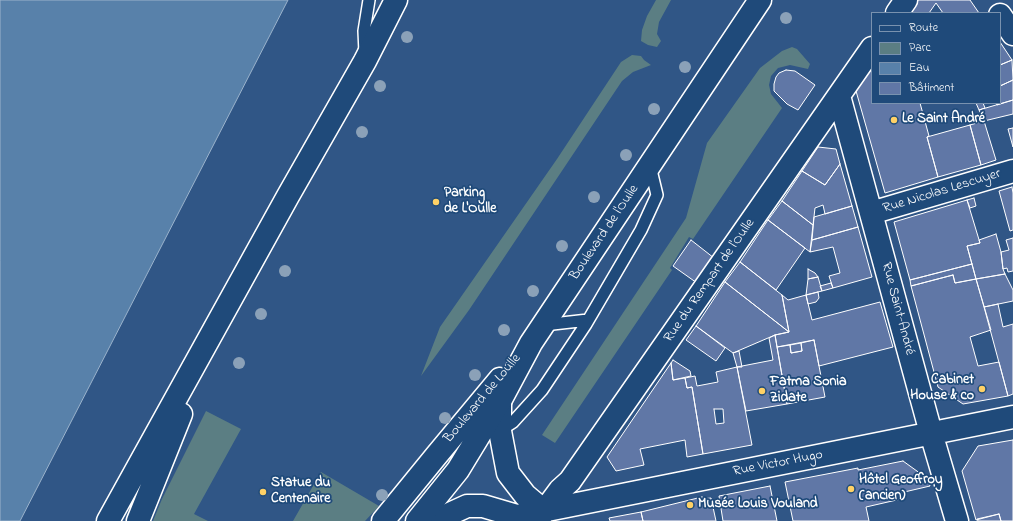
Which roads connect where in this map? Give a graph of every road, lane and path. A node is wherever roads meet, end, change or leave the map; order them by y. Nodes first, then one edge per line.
1 (369, 0) edge
2 (396, 0) edge
3 (760, 0) edge
4 (906, 0) edge
5 (990, 0) edge
6 (898, 12) edge
7 (998, 12) edge
8 (1001, 17) edge
9 (1013, 34) edge
10 (871, 49) edge
11 (365, 61) junction
12 (839, 96) junction
13 (650, 166) junction
14 (1013, 171) edge
15 (871, 213) junction
16 (588, 320) junction
17 (544, 325) junction
18 (215, 327) junction
19 (531, 343) junction
20 (500, 401) junction
21 (1013, 417) edge
22 (500, 431) junction
23 (931, 433) junction
24 (475, 442) junction
25 (540, 516) edge
26 (108, 521) edge
27 (138, 521) edge
28 (383, 521) edge
29 (417, 521) edge
30 (438, 521) edge
31 (957, 521) edge

1 - 11 lane
2 - 11 street
3 - 13 street, Boulevard de l'Oulle
4 - 6 street
5 - 7 street
8 - 9 street
10 - 12 street, Rue du Rempart de l'Oulle
11 - 18 street
12 - 15 street, Rue Saint-André
12 - 25 street, Rue du Rempart de l'Oulle
13 - 16 lane
13 - 17 street, Boulevard de l'Oulle
14 - 15 street, Rue Nicolas Lescuyer
15 - 23 street, Rue Saint-André
16 - 17 lane
16 - 22 lane
17 - 19 street, Boulevard de l'Oulle
18 - 26 street
18 - 27 street
19 - 20 street, Boulevard de l'Oulle
19 - 28 street, Boulevard de Loulle
20 - 22 street
20 - 24 street, Boulevard de l'Oulle
21 - 23 street, Rue Victor Hugo
22 - 24 lane
22 - 25 street
23 - 25 street, Rue Victor Hugo
23 - 31 street, Rue Saint-André
24 - 29 street, Boulevard de l'Oulle
25 - 30 street, Rue Victor Hugo

